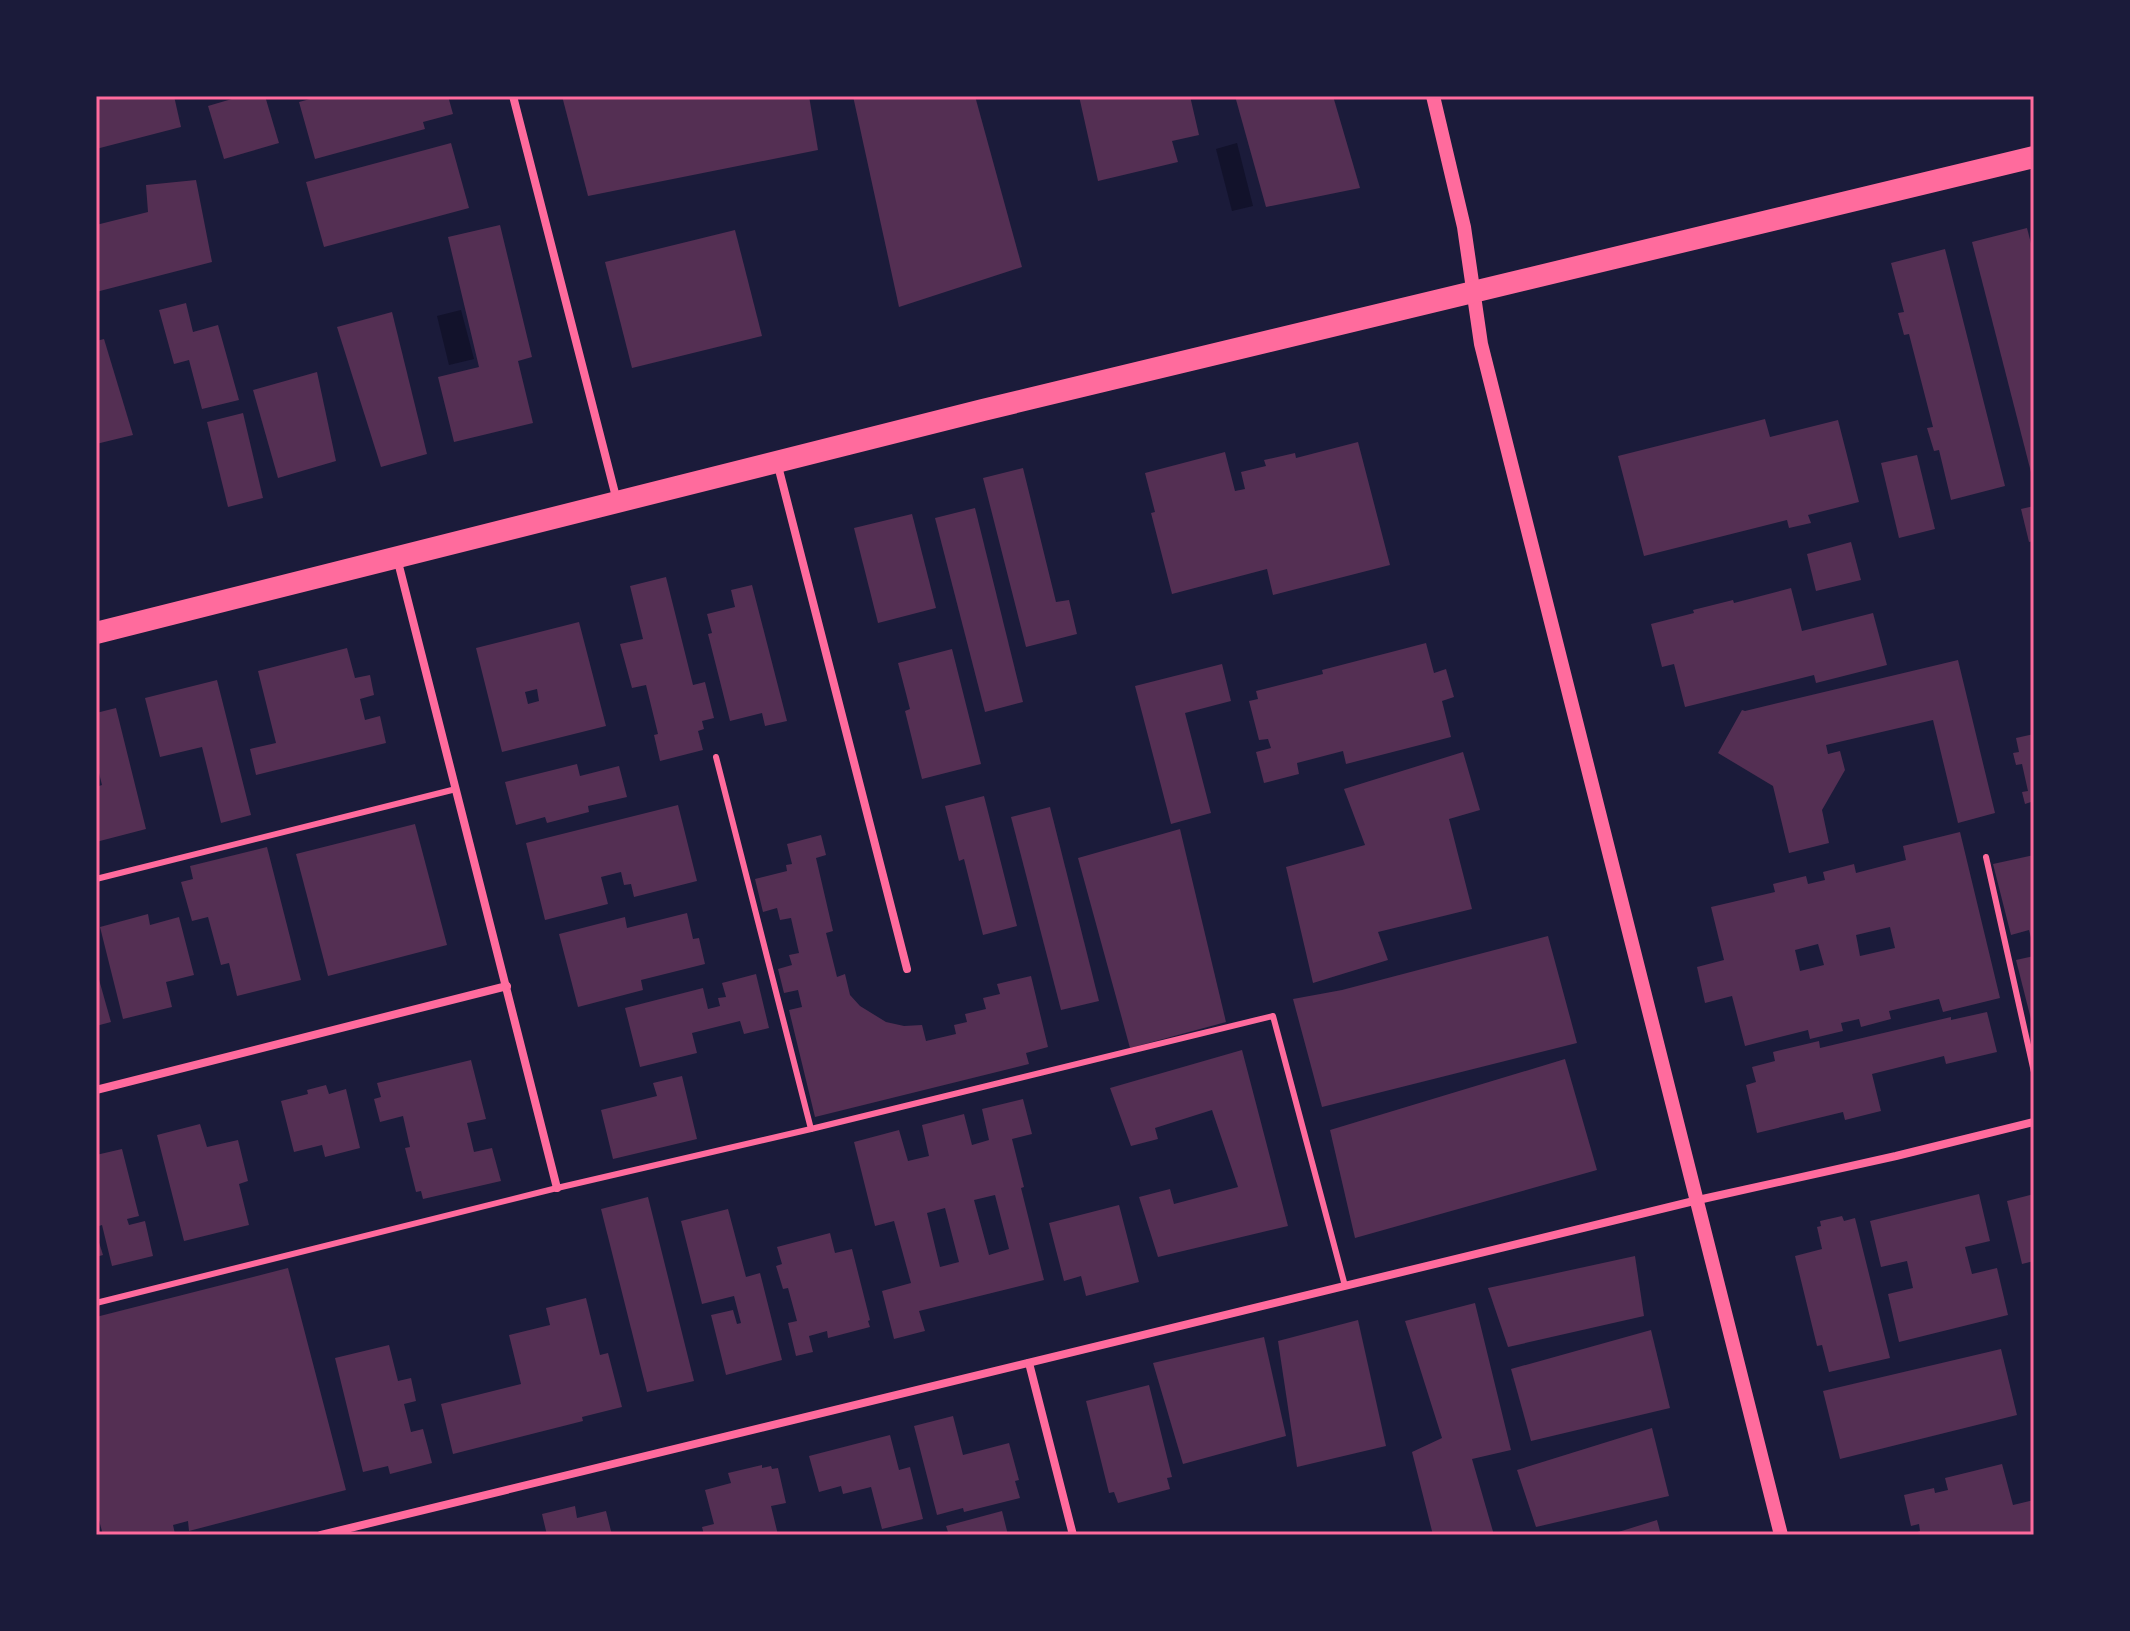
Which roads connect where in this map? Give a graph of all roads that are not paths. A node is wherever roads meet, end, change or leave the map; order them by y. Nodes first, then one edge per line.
1 (513, 96) edge
2 (1433, 96) edge
3 (2034, 157) edge
4 (1474, 292) junction
5 (777, 461) junction
6 (618, 502) junction
7 (397, 558) junction
8 (96, 633) edge
9 (716, 757) dead end
10 (456, 789) junction
11 (1986, 857) dead end
12 (96, 879) edge
13 (907, 969) dead end
14 (507, 986) junction
15 (2034, 1072) edge
16 (96, 1090) edge
17 (2034, 1122) edge
18 (811, 1129) junction
19 (557, 1188) junction
20 (1698, 1200) junction
21 (1345, 1286) junction
22 (96, 1303) edge
23 (1029, 1363) junction
24 (321, 1535) edge
25 (1073, 1535) edge
26 (1781, 1535) edge

1 - 6 street
2 - 4 street
3 - 4 highway
4 - 5 highway
4 - 20 street
5 - 6 highway
5 - 13 street
6 - 7 highway
7 - 8 highway
7 - 10 street
9 - 18 lane
10 - 12 lane
10 - 14 street
11 - 15 lane
14 - 16 street
14 - 19 street
17 - 20 street
18 - 19 lane
18 - 21 lane
19 - 22 lane
20 - 21 street
20 - 26 street
21 - 23 street
23 - 24 street
23 - 25 street

